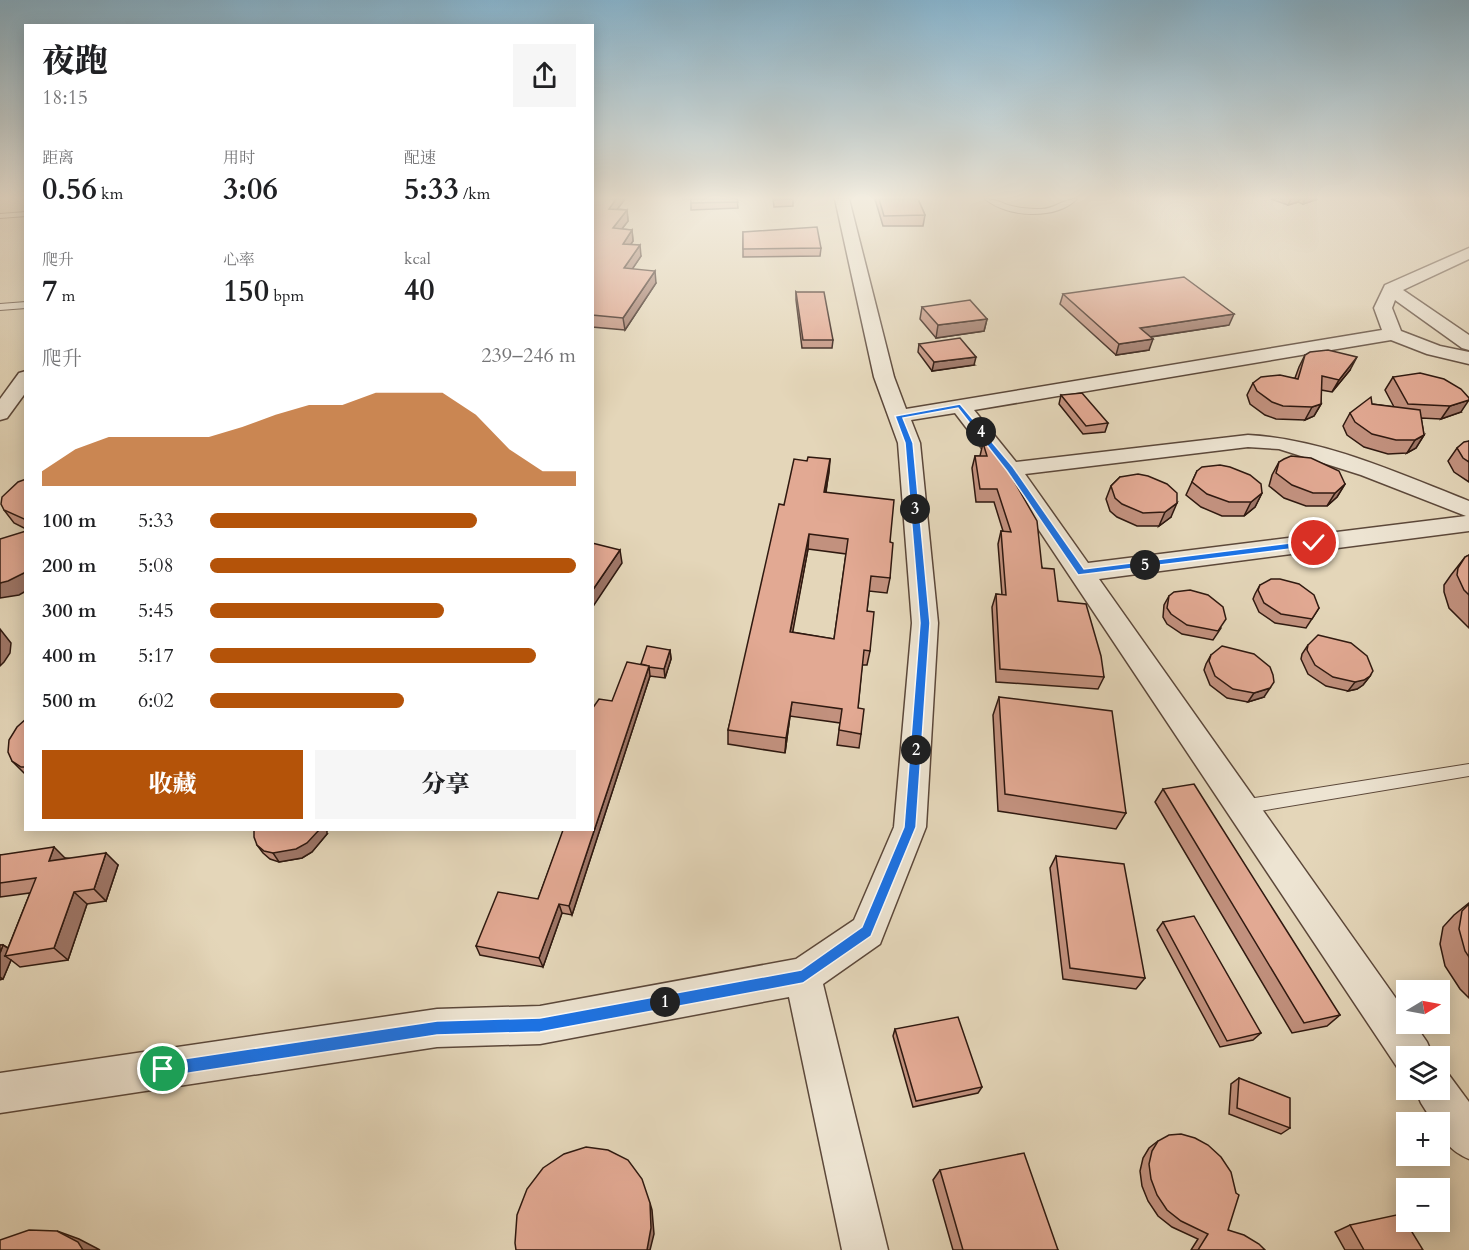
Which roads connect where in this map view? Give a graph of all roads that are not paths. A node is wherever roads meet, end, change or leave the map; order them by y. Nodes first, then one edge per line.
1 (856, 257) edge
2 (1458, 257) edge
3 (1391, 289) junction
4 (24, 305) edge
5 (0, 307) edge
6 (1393, 334) junction
7 (1469, 344) edge
8 (1469, 358) edge
9 (24, 380) edge
10 (960, 406) junction
11 (0, 414) edge
12 (899, 416) junction
13 (1010, 469) junction
14 (1469, 509) edge
15 (1469, 523) edge
16 (1081, 573) junction
17 (1469, 770) edge
18 (1242, 807) junction
19 (803, 976) junction
20 (1406, 1046) edge
21 (0, 1093) edge
22 (1443, 1100) edge
23 (1469, 1138) edge
24 (865, 1250) edge

1 - 12 street
2 - 3 street
3 - 6 street
3 - 7 street
4 - 5 lane
6 - 8 street
6 - 10 street
9 - 11 street
10 - 12 street
10 - 13 street
12 - 19 street
13 - 14 street
13 - 16 street
15 - 16 street
16 - 18 street
17 - 18 lane
18 - 20 street
19 - 21 street
19 - 24 street
22 - 23 street

